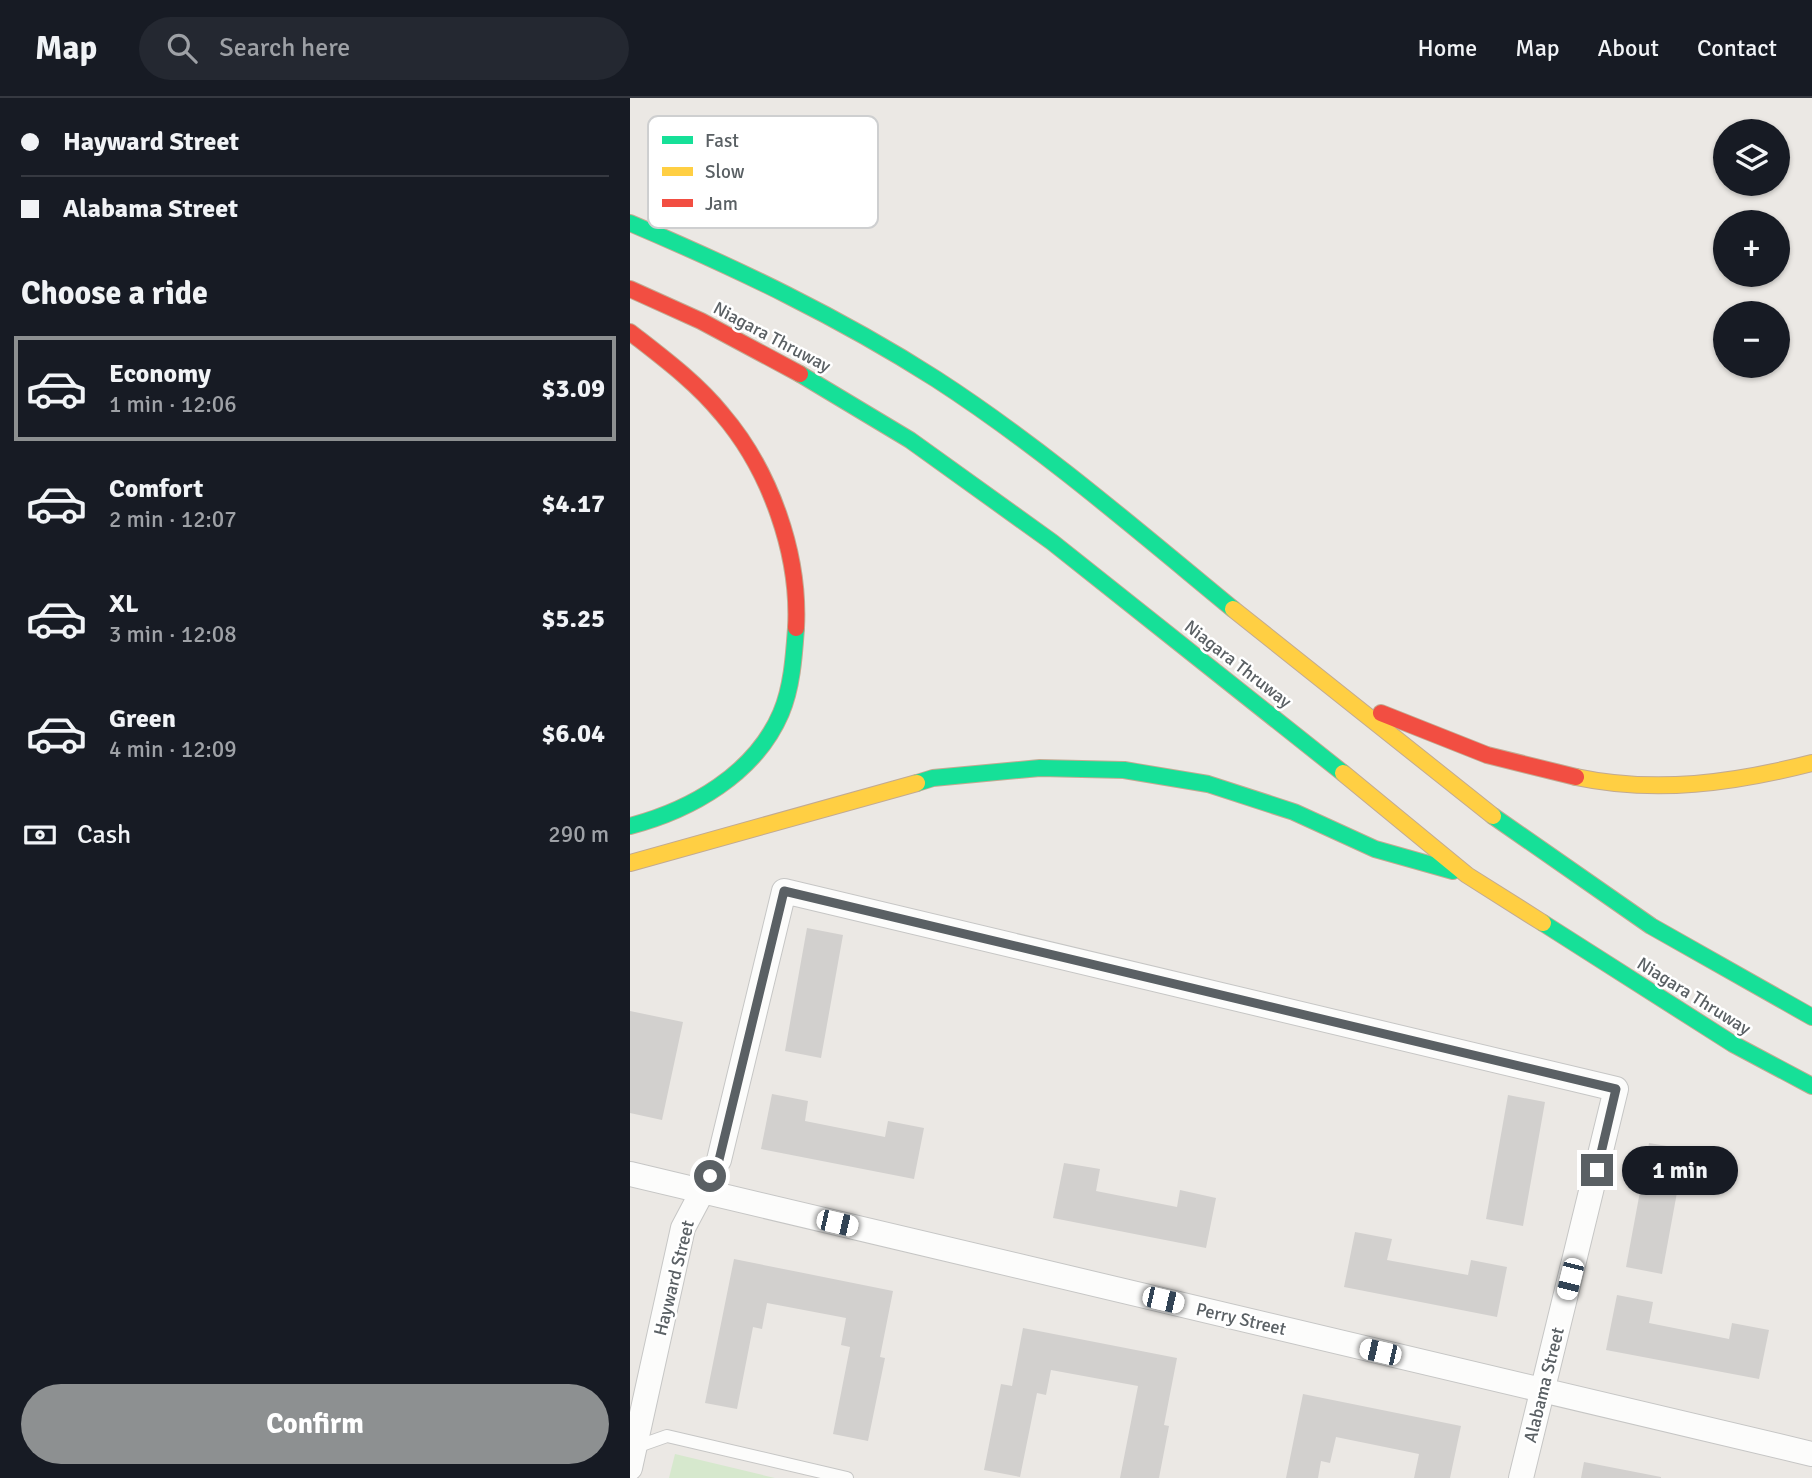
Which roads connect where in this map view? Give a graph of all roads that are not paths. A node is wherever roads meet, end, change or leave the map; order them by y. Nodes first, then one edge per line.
1 (630, 223) edge
2 (630, 289) edge
3 (630, 332) edge
4 (1334, 692) junction
5 (1812, 763) edge
6 (630, 826) edge
7 (630, 863) edge
8 (1467, 875) junction
9 (1812, 1017) edge
10 (1812, 1086) edge
11 (1616, 1089) joint
12 (630, 1174) edge
13 (702, 1191) junction
14 (1543, 1390) junction
15 (1812, 1454) edge
16 (632, 1455) edge
17 (847, 1478) edge
18 (1521, 1478) edge

1 - 4 highway, Niagara Thruway
2 - 8 highway, Niagara Thruway
3 - 6 highway
4 - 5 highway
4 - 9 highway, Niagara Thruway
7 - 8 highway
8 - 10 highway, Niagara Thruway
11 - 13 street, Hayward Street
11 - 14 street, Alabama Street
12 - 13 street, Perry Street
13 - 14 street, Perry Street
13 - 16 street, Hayward Street
14 - 15 street, Perry Street
14 - 18 street, Alabama Street
16 - 17 lane

